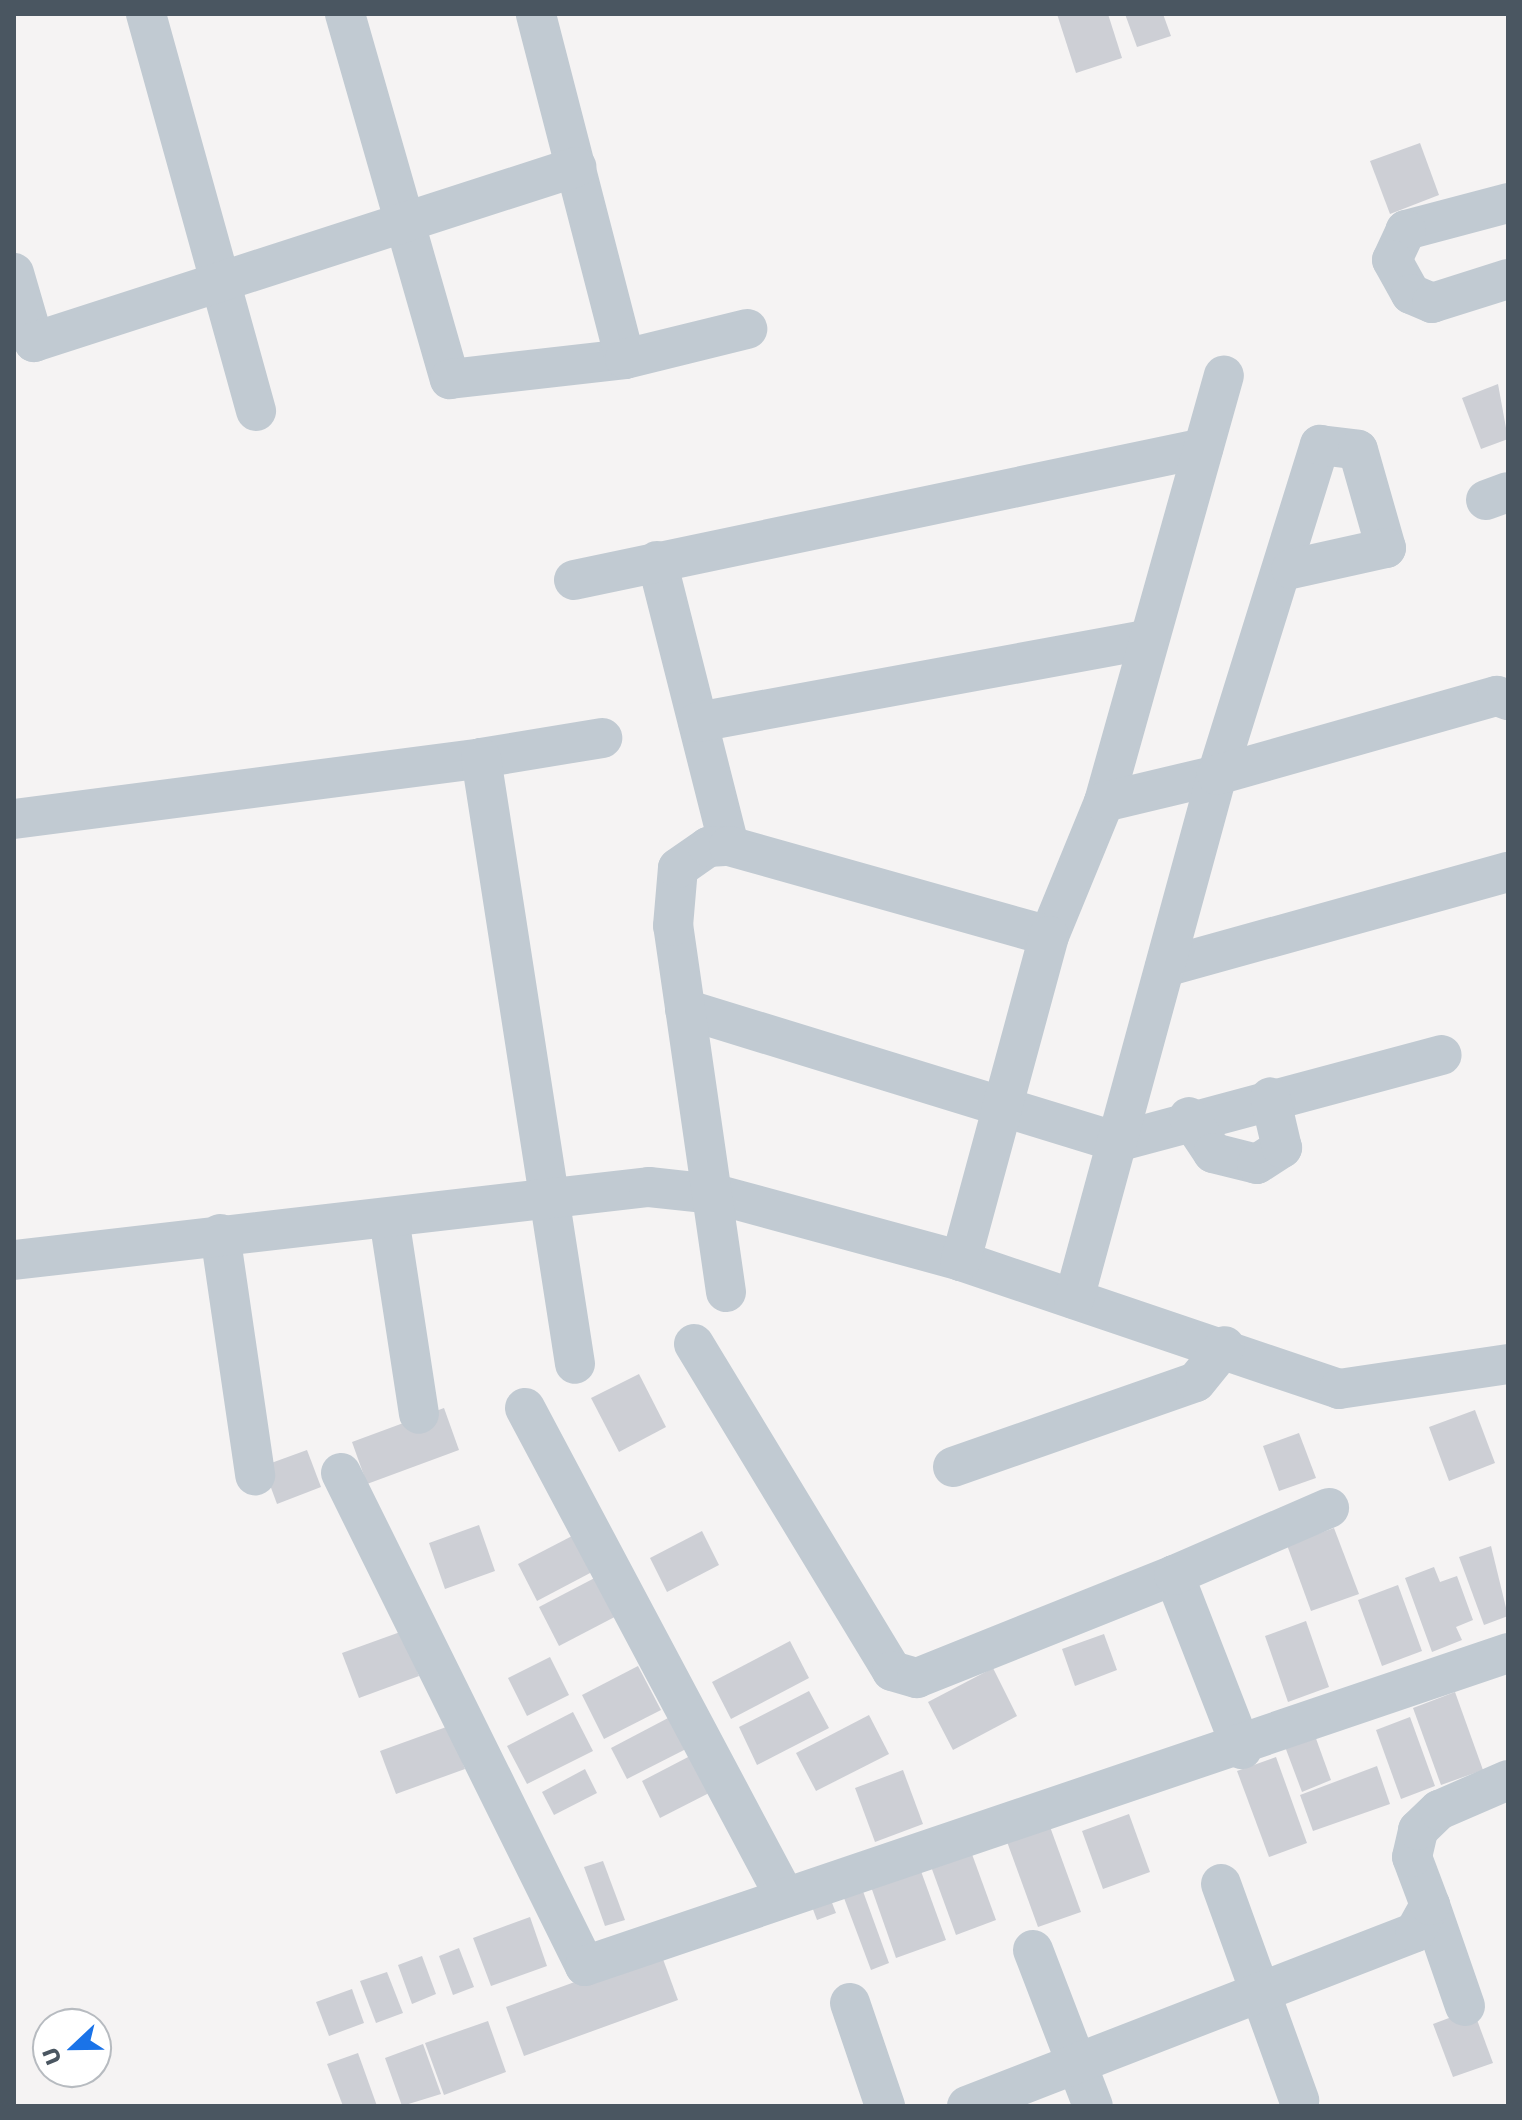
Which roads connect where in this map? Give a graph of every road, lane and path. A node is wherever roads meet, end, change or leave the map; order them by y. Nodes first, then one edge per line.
1 (146, 14) edge
2 (345, 14) edge
3 (536, 14) edge
4 (576, 167) junction
5 (1508, 203) edge
6 (406, 225) junction
7 (14, 273) edge
8 (1508, 279) edge
9 (220, 283) junction
10 (747, 329) dead end
11 (625, 359) junction
12 (1224, 376) dead end
13 (256, 411) dead end
14 (1203, 448) junction
15 (657, 561) junction
16 (1291, 569) dead end
17 (574, 580) dead end
18 (1146, 640) junction
19 (1508, 700) edge
20 (698, 722) junction
21 (602, 738) dead end
22 (481, 758) junction
23 (1217, 775) junction
24 (1104, 802) junction
25 (14, 819) edge
26 (729, 846) junction
27 (1508, 872) edge
28 (1049, 936) junction
29 (1165, 967) junction
30 (685, 1009) junction
31 (1442, 1055) dead end
32 (1270, 1097) junction
33 (1002, 1102) junction
34 (1189, 1117) junction
35 (1117, 1142) junction
36 (715, 1194) junction
37 (550, 1203) junction
38 (389, 1218) junction
39 (220, 1234) junction
40 (14, 1260) edge
41 (961, 1261) junction
42 (726, 1292) dead end
43 (1074, 1299) junction
44 (694, 1344) dead end
45 (1225, 1346) junction
46 (575, 1364) dead end
47 (1508, 1364) edge
48 (525, 1408) dead end
49 (419, 1414) dead end
50 (953, 1467) dead end
51 (341, 1473) dead end
52 (255, 1475) dead end
53 (1329, 1508) dead end
54 (1174, 1575) junction
55 (1508, 1653) edge
56 (1242, 1749) junction
57 (1508, 1780) edge
58 (1221, 1884) dead end
59 (785, 1897) junction
60 (1430, 1905) junction
61 (1033, 1950) dead end
62 (1262, 1996) junction
63 (850, 2003) dead end
64 (1465, 2006) dead end
65 (1078, 2065) junction
66 (1299, 2100) dead end
67 (885, 2106) edge
68 (967, 2106) edge
69 (1093, 2106) edge

1 - 9 street
2 - 6 street
3 - 4 street
4 - 6 street
4 - 11 street
5 - 8 street
6 - 9 street
6 - 11 street
7 - 9 street
9 - 13 street
10 - 11 street
12 - 14 street
14 - 15 street
14 - 18 street
15 - 17 street
15 - 20 street
16 - 23 street
18 - 20 street
18 - 24 street
19 - 23 street
20 - 26 street
21 - 22 street
22 - 25 street
22 - 37 street
23 - 24 street
23 - 29 street
24 - 28 street
26 - 28 street
26 - 30 street
27 - 29 street
28 - 33 street
29 - 35 street
30 - 33 street
30 - 36 street
31 - 32 street
32 - 34 street
32 - 34 street
33 - 35 street
33 - 41 street
34 - 35 street
35 - 43 street
36 - 37 street
36 - 41 street
36 - 42 street
37 - 38 street
37 - 46 street
38 - 39 street
38 - 49 street
39 - 40 street
39 - 52 street
41 - 43 street
43 - 45 street
44 - 54 street
45 - 47 street
45 - 50 street
48 - 59 street
51 - 59 street
53 - 54 street
54 - 56 street
55 - 56 street
56 - 59 street
57 - 60 street
58 - 62 street
60 - 62 street
60 - 64 street
61 - 65 street
62 - 65 street
62 - 66 street
63 - 67 street
65 - 68 street
65 - 69 street

